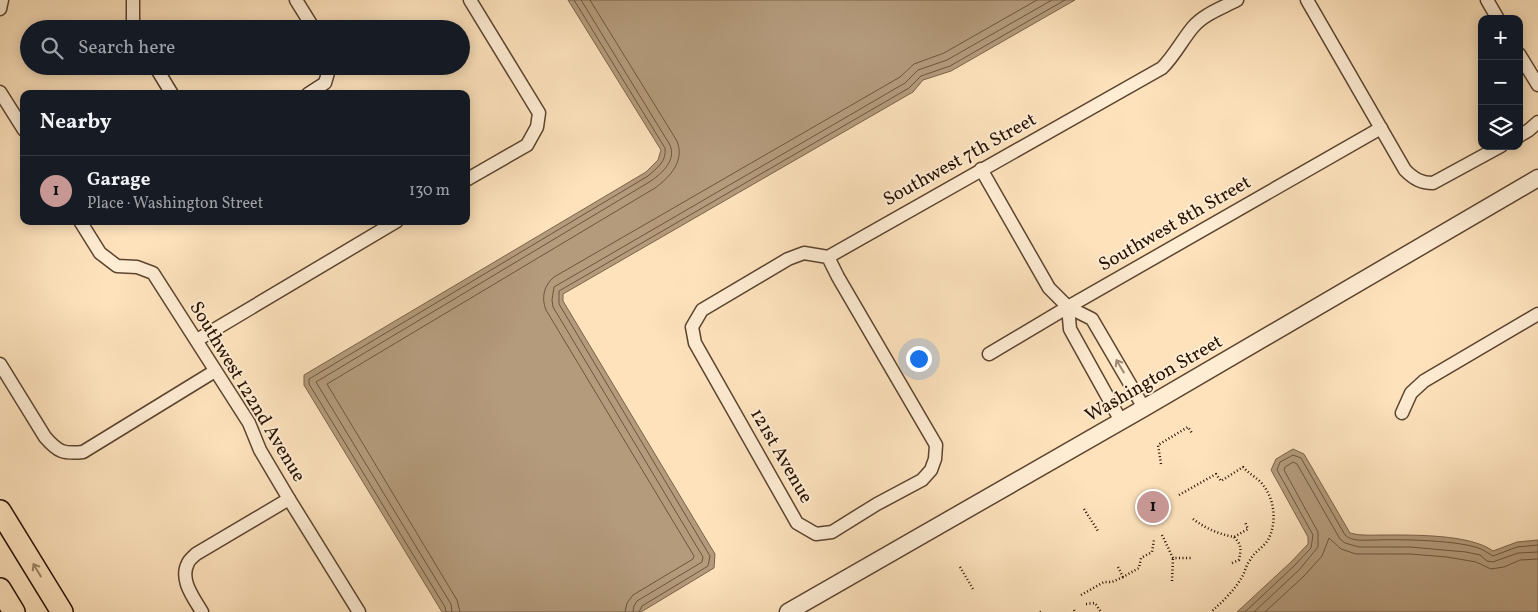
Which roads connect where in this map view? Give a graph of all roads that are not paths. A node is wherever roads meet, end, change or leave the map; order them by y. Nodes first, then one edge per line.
1 (2, 0) edge
2 (133, 0) edge
3 (296, 0) edge
4 (470, 0) edge
5 (1237, 0) edge
6 (1307, 0) edge
7 (1487, 0) edge
8 (0, 9) edge
9 (1496, 15) edge
10 (133, 20) edge
11 (308, 20) edge
12 (1523, 60) edge
13 (160, 75) edge
14 (328, 75) edge
15 (1538, 85) edge
16 (170, 90) edge
17 (314, 90) edge
18 (0, 92) edge
19 (1538, 122) edge
20 (20, 124) edge
21 (1381, 128) junction
22 (1523, 134) edge
23 (1493, 150) edge
24 (981, 169) junction
25 (470, 178) edge
26 (1538, 178) edge
27 (82, 225) edge
28 (390, 225) edge
29 (828, 256) junction
30 (1068, 307) junction
31 (1538, 314) edge
32 (197, 340) junction
33 (989, 354) dead end
34 (0, 364) edge
35 (215, 372) junction
36 (1144, 408) junction
37 (1402, 413) dead end
38 (1121, 421) junction
39 (289, 499) junction
40 (0, 511) edge
41 (0, 589) edge
42 (14, 612) edge
43 (62, 612) edge
44 (202, 612) edge
45 (359, 612) edge
46 (788, 612) edge

1 - 8 street
2 - 10 street
3 - 11 street
4 - 25 street
5 - 24 street, Southwest 7th Street
6 - 21 street
7 - 9 street
12 - 15 street
13 - 16 street
14 - 17 street
18 - 20 street
19 - 22 street
21 - 23 street
21 - 30 street, Southwest 8th Street
24 - 29 street, Southwest 7th Street
24 - 30 street
26 - 36 street, Washington Street
27 - 32 street, Southwest 122nd Avenue
28 - 32 street
29 - 29 street, 121st Avenue
30 - 33 street, Southwest 8th Street
36 -> 30 street
30 - 38 street
31 - 37 street
32 - 35 street, Southwest 122nd Avenue
34 - 35 street
35 - 39 street, Southwest 122nd Avenue
36 - 38 street, Washington Street
38 - 46 street, Washington Street
39 - 44 street
39 - 45 street, Southwest 122nd Avenue
43 -> 40 highway
41 - 42 highway

